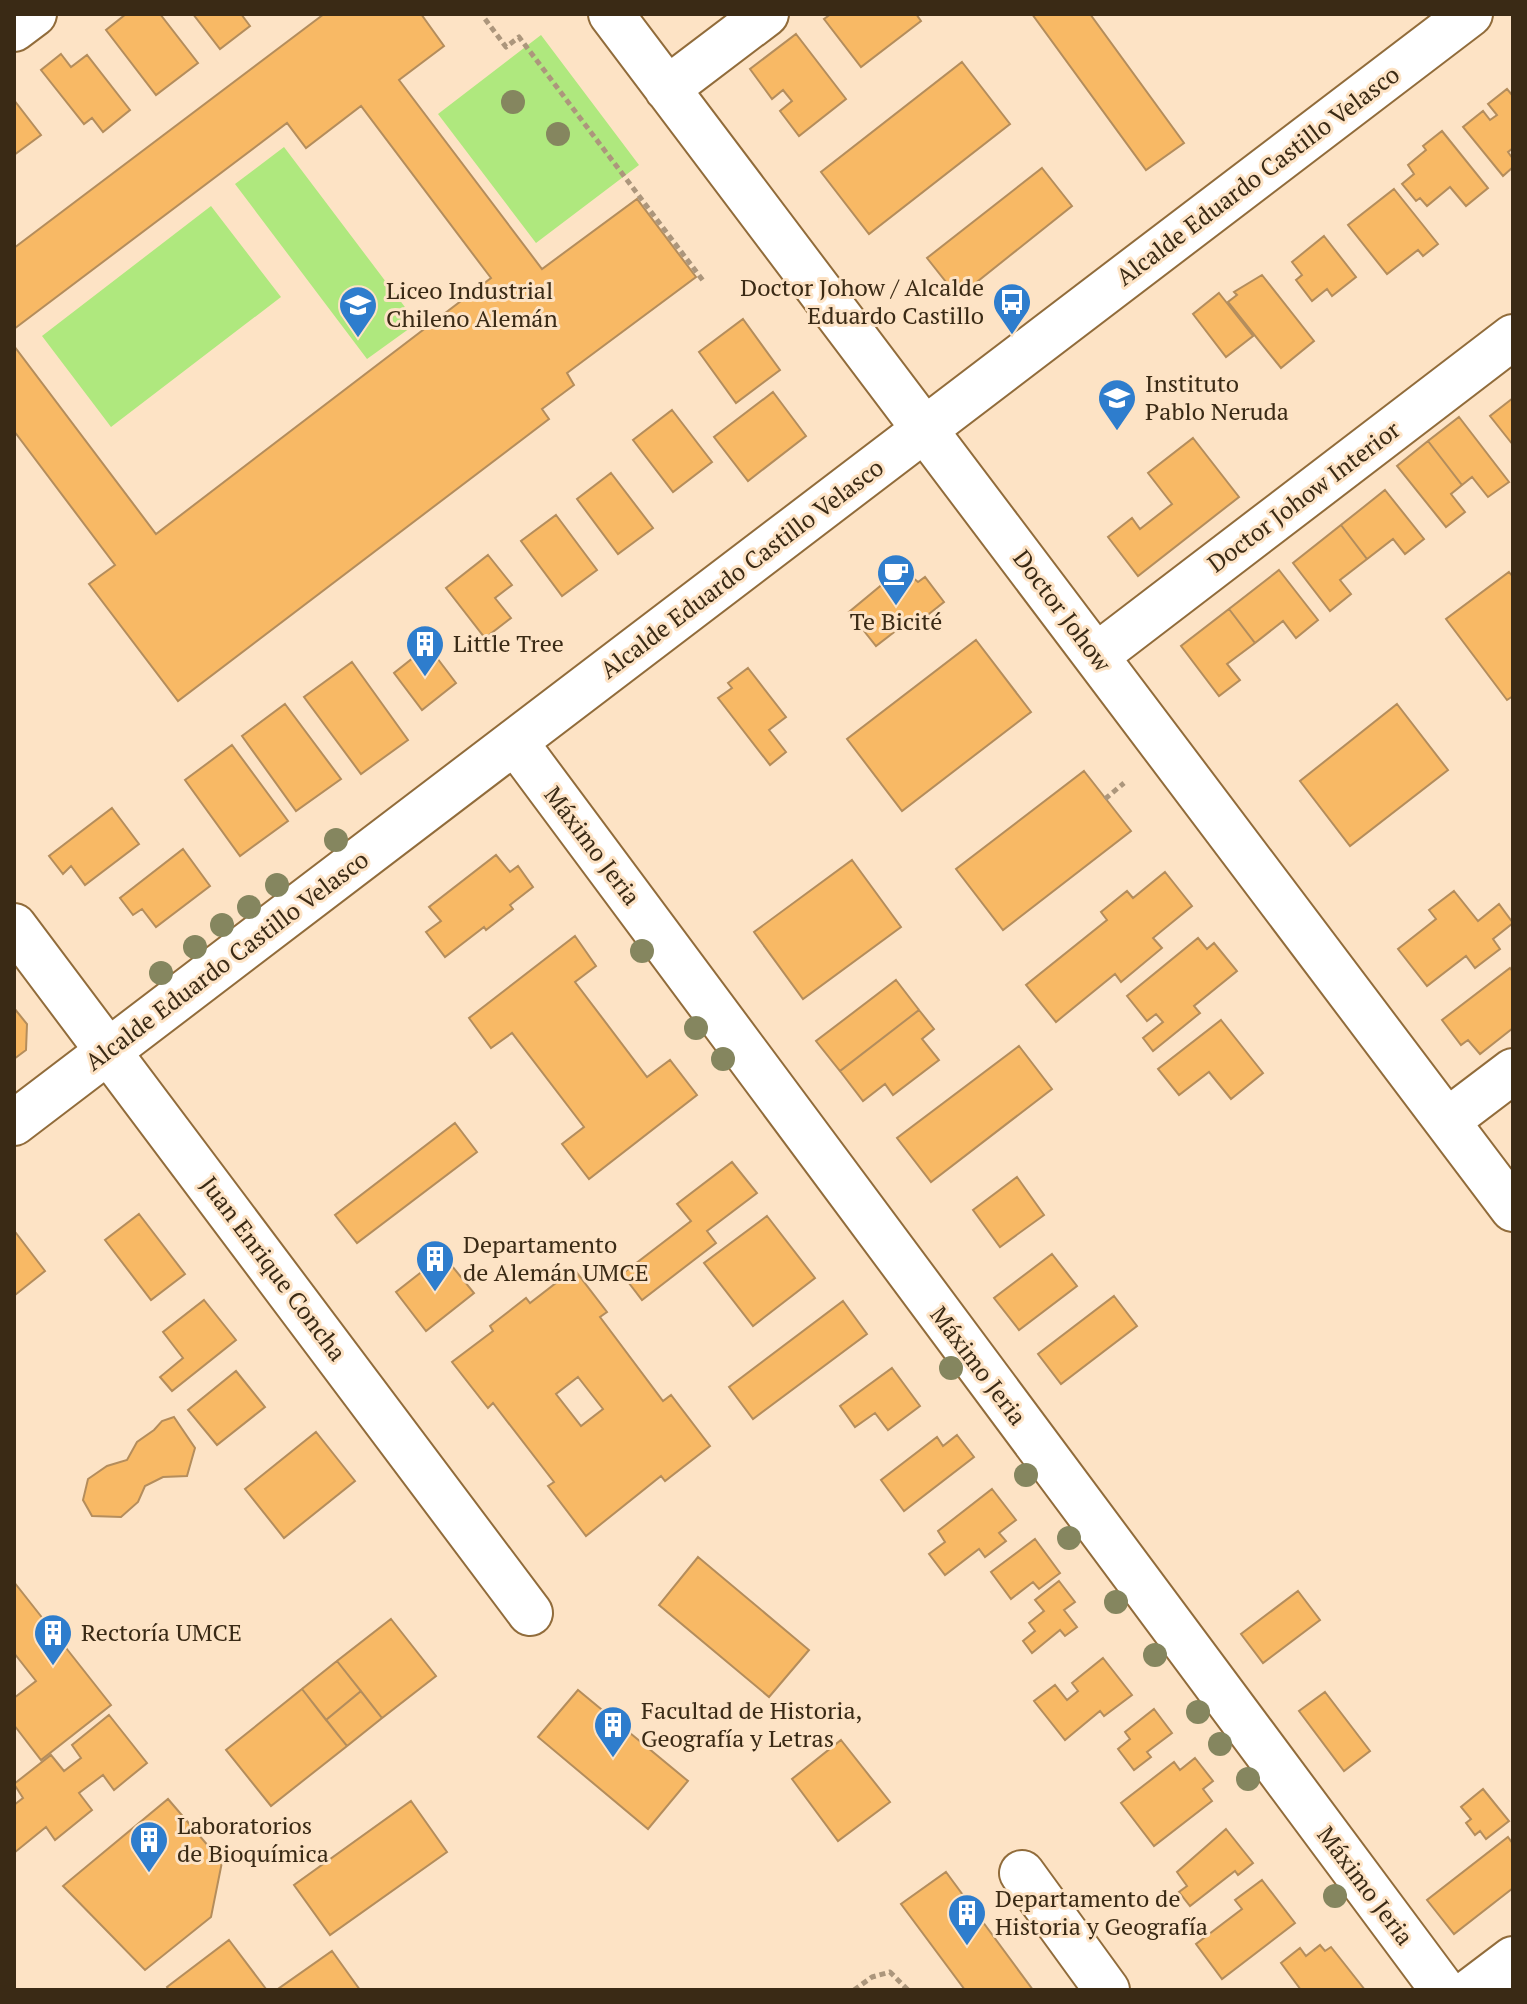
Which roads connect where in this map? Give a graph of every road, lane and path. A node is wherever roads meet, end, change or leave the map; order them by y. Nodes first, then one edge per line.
1 (34, 14) edge
2 (611, 14) edge
3 (766, 14) edge
4 (1470, 14) edge
5 (485, 19) dead end
6 (14, 29) edge
7 (667, 89) junction
8 (704, 282) dead end
9 (1513, 337) edge
10 (925, 430) junction
11 (1096, 656) junction
12 (515, 742) junction
13 (1124, 783) dead end
14 (1105, 799) dead end
15 (14, 926) edge
16 (109, 1051) junction
17 (1513, 1071) edge
18 (1447, 1121) junction
19 (14, 1123) edge
20 (1513, 1209) edge
21 (530, 1613) dead end
22 (1022, 1873) dead end
23 (1513, 1959) edge
24 (854, 1990) edge
25 (908, 1990) edge
26 (1107, 1990) edge
27 (1443, 1990) edge
28 (1472, 1990) edge

1 - 6 street
2 - 7 street, Doctor Johow
3 - 7 street
4 - 10 street, Alcalde Eduardo Castillo Velasco
5 - 8 path
7 - 10 street, Doctor Johow
9 - 11 street, Doctor Johow Interior
10 - 11 street, Doctor Johow
10 - 12 street, Alcalde Eduardo Castillo Velasco
11 - 18 street, Doctor Johow
12 - 16 street, Alcalde Eduardo Castillo Velasco
12 - 27 street, Máximo Jeria
13 - 14 path
15 - 16 street, Juan Enrique Concha
16 - 19 street, Alcalde Eduardo Castillo Velasco
16 - 21 street, Juan Enrique Concha
17 - 18 street
18 - 20 street, Doctor Johow
22 - 26 street
23 - 28 street
24 - 25 path

